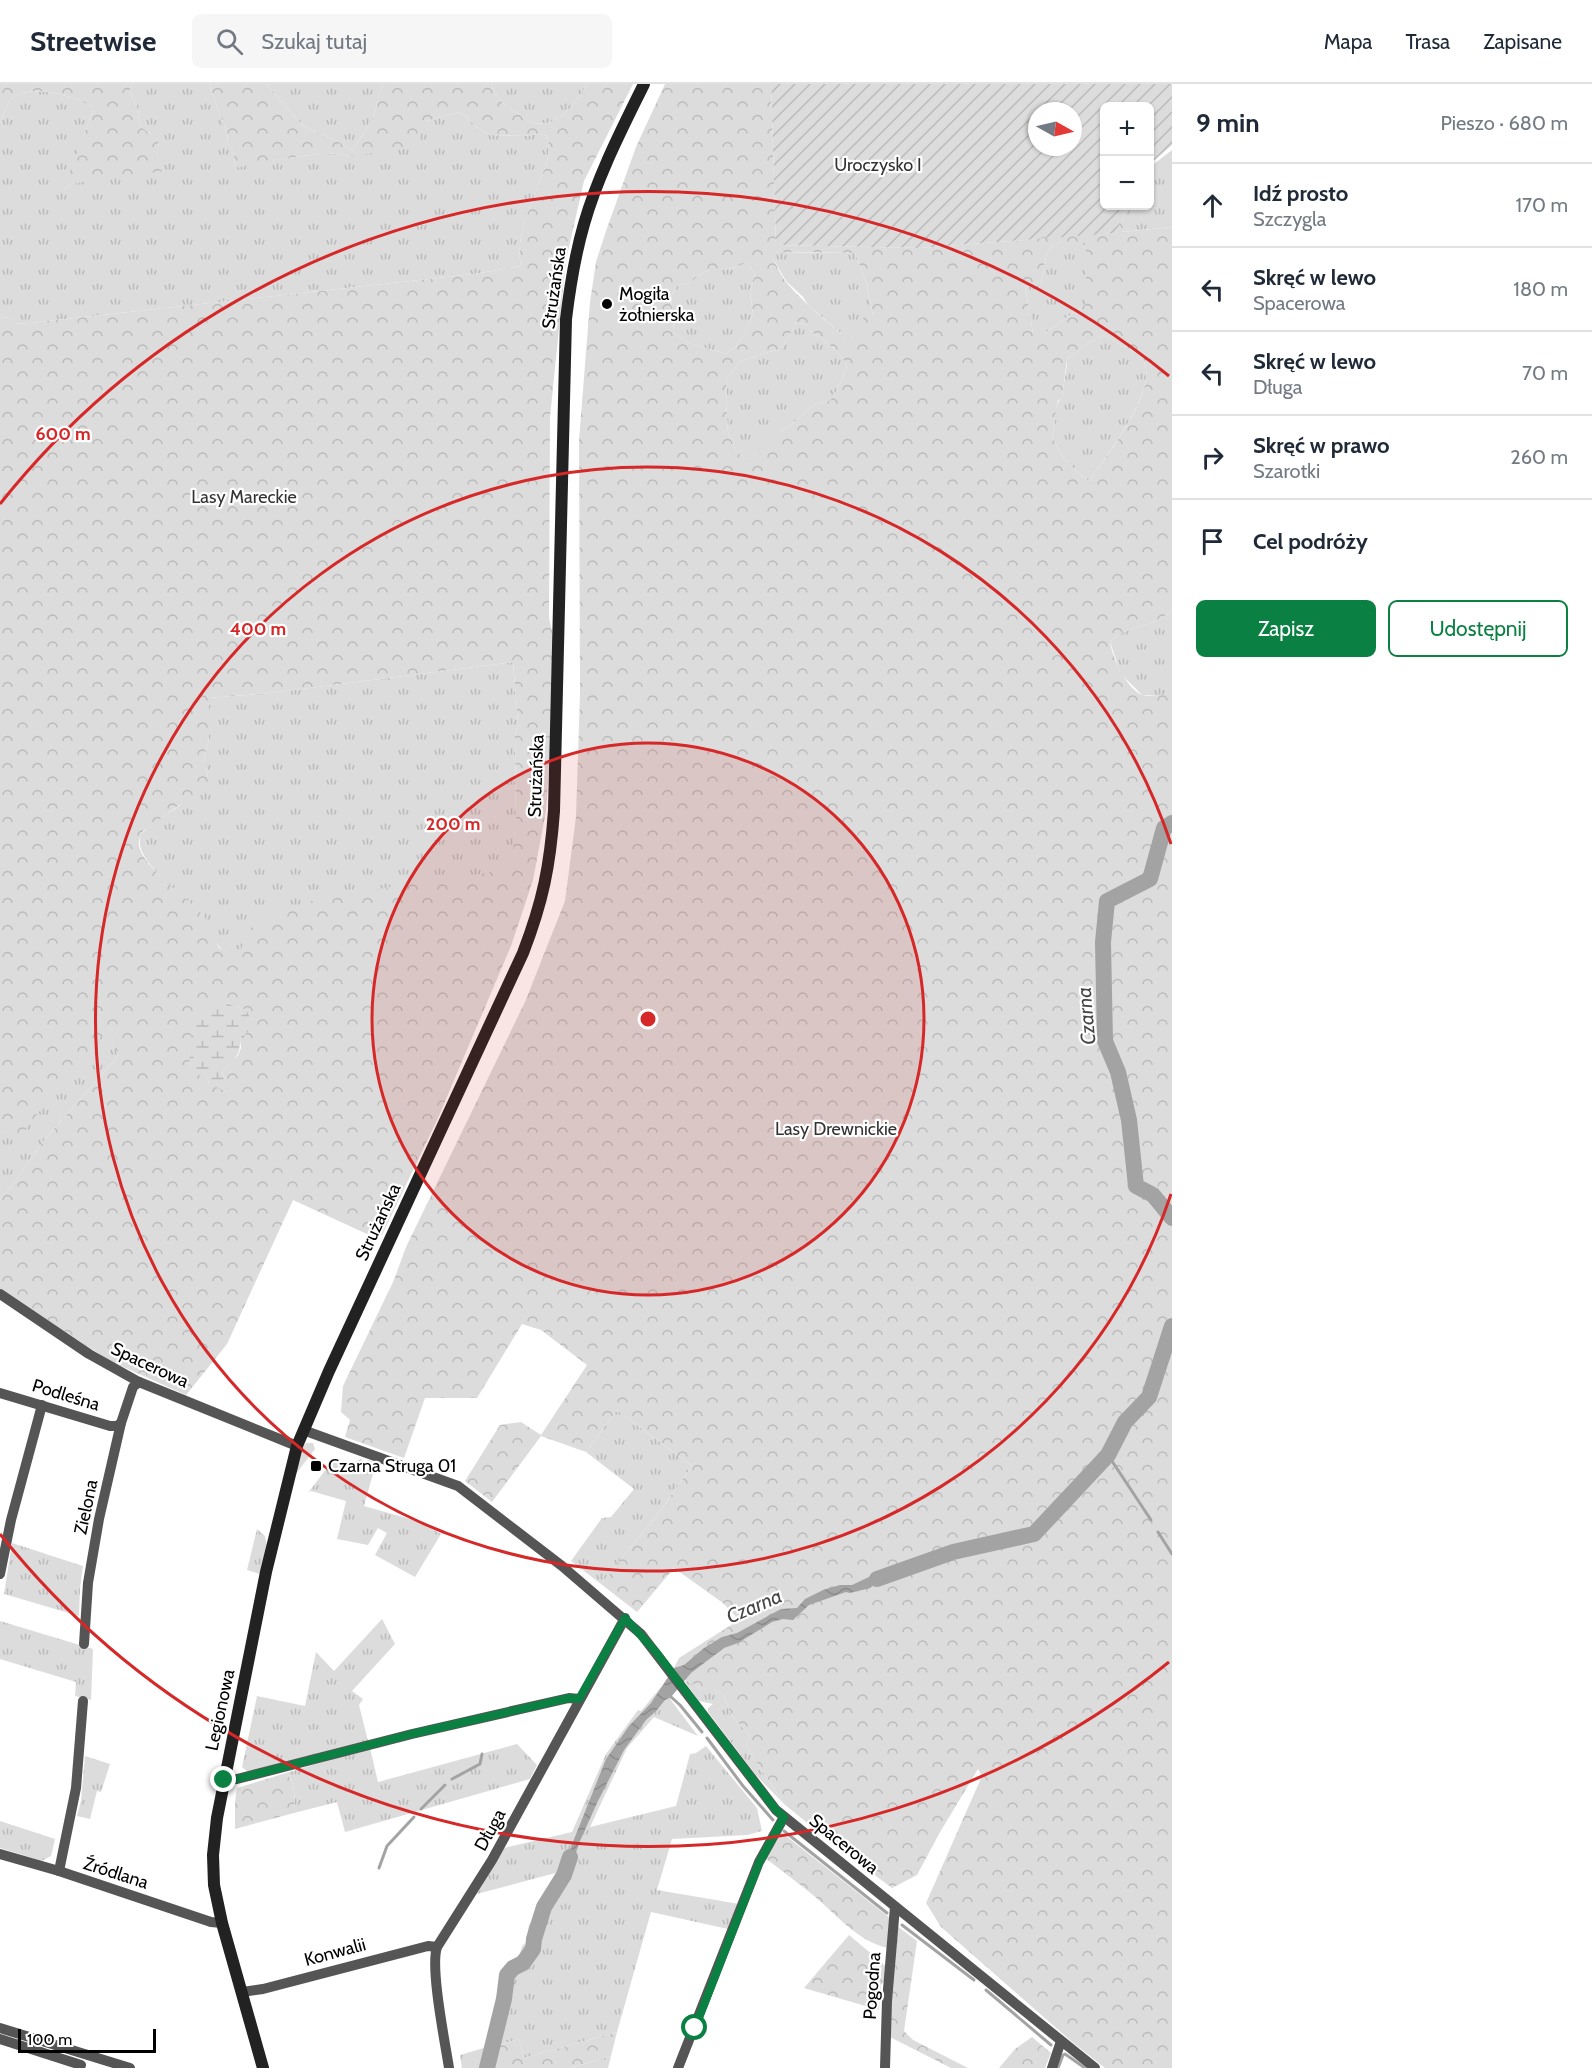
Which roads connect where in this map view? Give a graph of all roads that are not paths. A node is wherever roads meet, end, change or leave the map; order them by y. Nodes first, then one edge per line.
1 (644, 84) edge
2 (0, 1294) edge
3 (139, 1382) junction
4 (0, 1393) edge
5 (42, 1405) junction
6 (121, 1423) junction
7 (303, 1430) junction
8 (297, 1446) junction
9 (0, 1574) edge
10 (625, 1618) junction
11 (84, 1644) dead end
12 (579, 1699) junction
13 (83, 1701) dead end
14 (224, 1780) junction
15 (784, 1817) junction
16 (0, 1854) edge
17 (59, 1872) junction
18 (895, 1907) junction
19 (222, 1923) junction
20 (437, 1947) junction
21 (242, 1992) junction
22 (0, 2028) edge
23 (0, 2039) edge
24 (1061, 2041) junction
25 (81, 2065) dead end
26 (130, 2068) edge
27 (262, 2068) edge
28 (449, 2068) edge
29 (678, 2068) edge
30 (885, 2068) edge
31 (1052, 2068) edge
32 (1095, 2068) edge

1 - 7 main road, Strużańska
2 - 3 street, Spacerowa
3 - 6 street, Zielona
3 - 8 street, Spacerowa
4 - 5 street, Podleśna
5 - 6 street, Podleśna
5 - 9 street
6 - 11 street, Zielona
7 - 8 main road, Legionowa
7 - 10 street, Spacerowa
8 - 14 main road, Legionowa
10 - 12 street, Długa
10 - 15 street, Spacerowa
12 - 14 street
12 - 20 street, Długa
13 - 17 street
14 - 19 main road, Legionowa
15 - 18 street, Spacerowa
15 - 29 street
16 - 17 street, Źródlana
17 - 19 street, Źródlana
18 - 24 street, Spacerowa
18 - 30 street, Pogodna
19 - 21 main road, Legionowa
20 - 21 street, Konwalii
20 - 28 street, Długa
21 - 27 main road, Legionowa
22 - 26 street
23 - 25 street
24 - 31 street
24 - 32 street, Spacerowa

